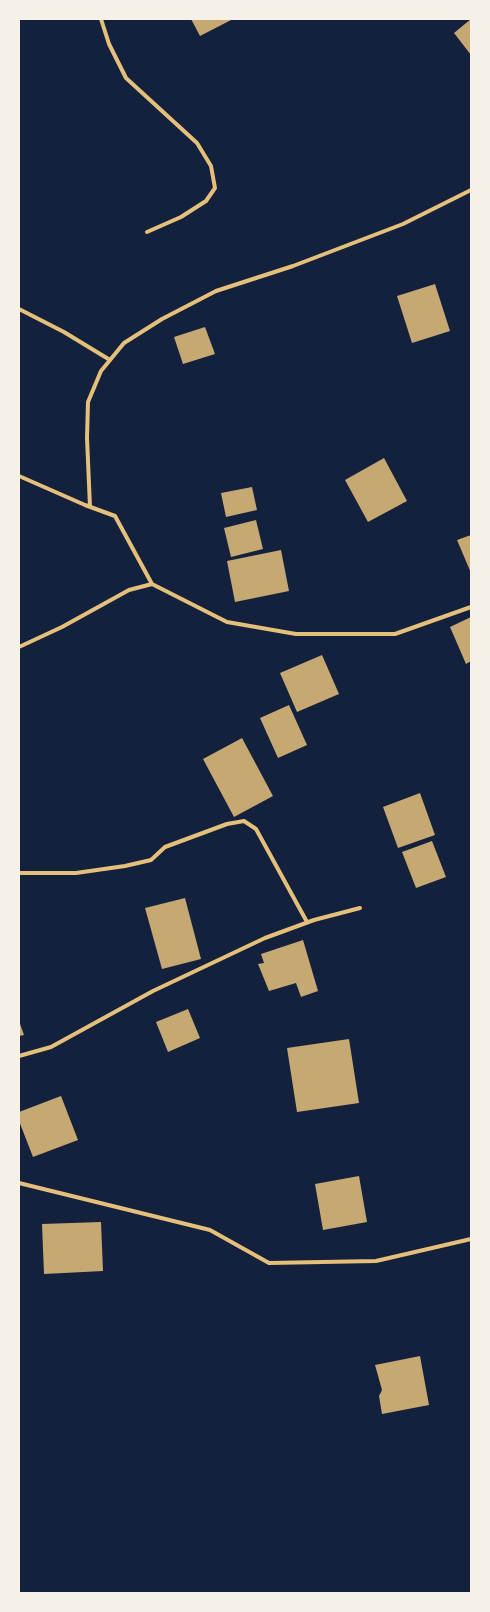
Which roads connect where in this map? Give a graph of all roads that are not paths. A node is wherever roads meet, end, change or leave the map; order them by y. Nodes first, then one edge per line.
1 (101, 19) edge
2 (471, 190) edge
3 (148, 232) dead end
4 (19, 309) edge
5 (110, 360) junction
6 (19, 476) edge
7 (90, 507) junction
8 (152, 584) junction
9 (471, 607) edge
10 (19, 647) edge
11 (19, 873) edge
12 (360, 908) dead end
13 (307, 922) junction
14 (19, 1056) edge
15 (19, 1183) edge
16 (471, 1239) edge

1 - 3 street
2 - 5 street
4 - 5 street
5 - 7 street
6 - 7 street
7 - 8 street
8 - 9 street
8 - 10 street
11 - 13 street
12 - 13 street
13 - 14 street
15 - 16 street

